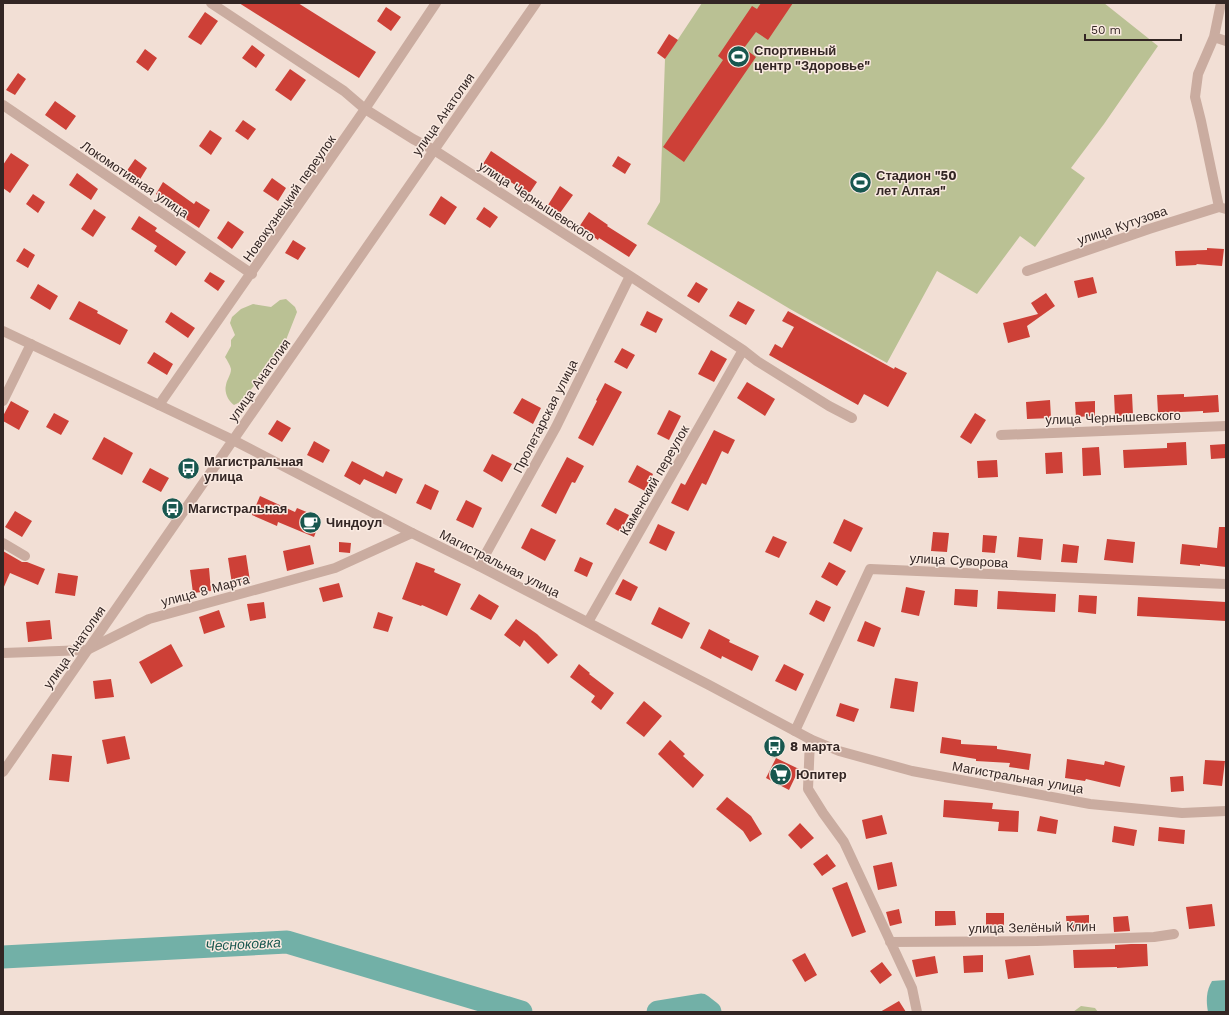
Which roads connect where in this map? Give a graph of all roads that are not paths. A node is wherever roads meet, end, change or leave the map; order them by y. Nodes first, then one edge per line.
1 (211, 3) edge
2 (436, 3) edge
3 (536, 3) edge
4 (1221, 3) edge
5 (1214, 37) junction
6 (1226, 41) edge
7 (3, 105) edge
8 (365, 109) junction
9 (434, 150) junction
10 (1222, 208) edge
11 (1027, 271) dead end
12 (252, 274) junction
13 (630, 276) junction
14 (3, 331) edge
15 (31, 344) junction
16 (743, 350) junction
17 (3, 401) edge
18 (159, 405) junction
19 (852, 418) dead end
20 (1226, 426) edge
21 (1001, 435) dead end
22 (233, 440) junction
23 (412, 533) junction
24 (3, 543) edge
25 (25, 556) dead end
26 (479, 566) junction
27 (1226, 584) edge
28 (588, 622) junction
29 (87, 650) junction
30 (3, 653) edge
31 (795, 731) junction
32 (810, 739) junction
33 (3, 772) edge
34 (1226, 811) edge
35 (1174, 934) dead end
36 (890, 942) junction
37 (917, 1012) edge

1 - 8 street, улица Чернышевского
2 - 8 street, Новокузнецкий переулок
3 - 9 street, улица Анатолия
4 - 5 street
5 - 6 street
5 - 10 street
7 - 12 street, Локомотивная улица
8 - 9 street, улица Чернышевского
8 - 12 street, Новокузнецкий переулок
9 - 13 street, улица Чернышевского
9 - 22 street, улица Анатолия
10 - 11 street, улица Кутузова
12 - 18 street, Новокузнецкий переулок
13 - 16 street, улица Чернышевского
13 - 26 street, Пролетарская улица
14 - 15 street, Магистральная улица
15 - 17 street
15 - 18 street, Магистральная улица
16 - 19 street, улица Чернышевского
16 - 28 street, Каменский переулок
18 - 22 street, Магистральная улица
20 - 21 street, улица Чернышевского
22 - 23 street, Магистральная улица
22 - 29 street, улица Анатолия
23 - 26 street, Магистральная улица
23 - 29 street, улица 8 Марта
24 - 25 street
26 - 28 street, Магистральная улица
27 - 31 street, улица Суворова
28 - 31 street, Магистральная улица
29 - 30 street, улица 8 Марта
29 - 33 street, улица Анатолия
31 - 32 street, Магистральная улица
32 - 34 street, Магистральная улица
32 - 36 street
35 - 36 street, улица Зелёный Клин
36 - 37 street

